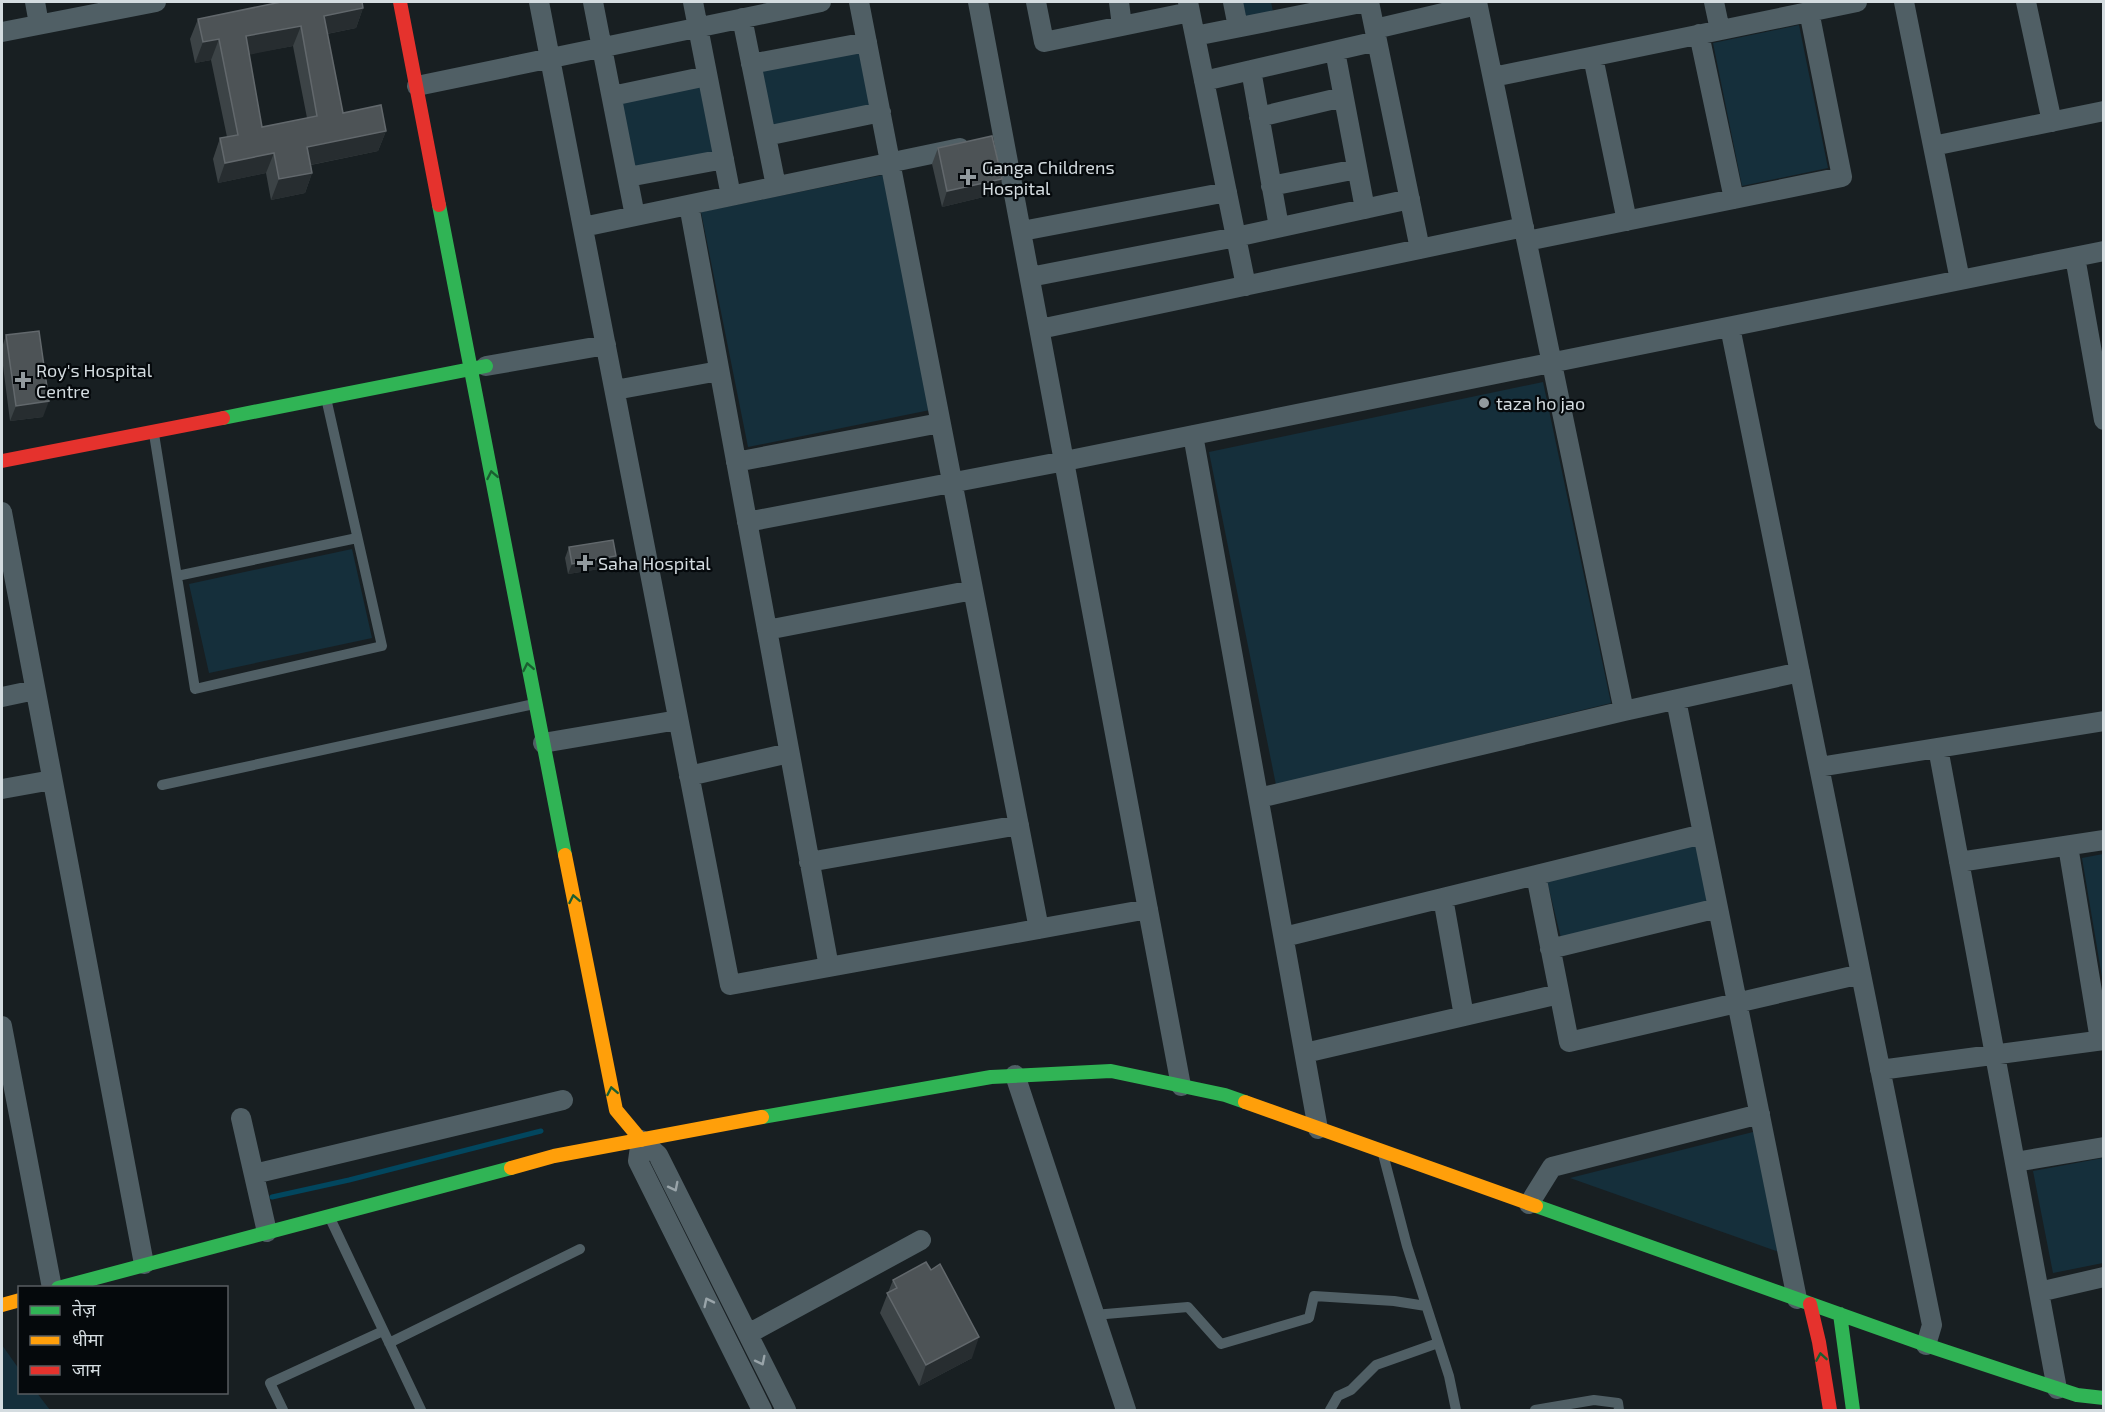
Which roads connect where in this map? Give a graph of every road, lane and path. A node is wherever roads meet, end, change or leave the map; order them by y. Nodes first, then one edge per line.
1 (35, 2) edge
2 (156, 2) edge
3 (400, 2) edge
4 (539, 2) edge
5 (593, 2) edge
6 (693, 2) edge
7 (821, 2) edge
8 (860, 2) edge
9 (978, 2) edge
10 (1036, 2) edge
11 (1119, 2) edge
12 (1233, 2) edge
13 (1368, 2) edge
14 (1714, 2) edge
15 (1857, 2) edge
16 (1904, 2) edge
17 (2026, 2) edge
18 (1477, 3) edge
19 (1322, 6) edge
20 (1189, 7) edge
21 (1279, 10) edge
22 (1809, 11) junction
23 (742, 18) junction
24 (39, 24) junction
25 (1122, 26) junction
26 (698, 27) junction
27 (1238, 27) junction
28 (1720, 30) junction
29 (2, 32) edge
30 (1699, 34) junction
31 (1376, 35) junction
32 (1195, 36) junction
33 (867, 42) junction
34 (603, 47) junction
35 (1335, 51) junction
36 (1593, 57) junction
37 (550, 58) junction
38 (751, 64) junction
39 (1251, 70) junction
40 (707, 76) junction
41 (1493, 77) junction
42 (1204, 81) junction
43 (428, 84) junction
44 (612, 96) junction
45 (1343, 98) junction
46 (2103, 111) edge
47 (881, 112) junction
48 (1259, 117) junction
49 (2052, 122) junction
50 (766, 136) junction
51 (1004, 138) junction
52 (1933, 146) junction
53 (724, 159) junction
54 (890, 162) junction
55 (1357, 169) junction
56 (628, 177) junction
57 (776, 186) junction
58 (1271, 186) junction
59 (1227, 192) junction
60 (731, 196) junction
61 (1410, 199) junction
62 (1734, 199) junction
63 (689, 205) junction
64 (1365, 209) junction
65 (636, 216) junction
66 (1627, 221) junction
67 (583, 227) junction
68 (1278, 228) junction
69 (1022, 231) junction
70 (1525, 234) junction
71 (1236, 237) junction
72 (1420, 249) junction
73 (2103, 251) edge
74 (2075, 257) junction
75 (1030, 277) junction
76 (1960, 280) junction
77 (1246, 286) junction
78 (1730, 327) junction
79 (1040, 329) junction
80 (606, 345) junction
81 (1552, 363) junction
82 (482, 367) junction
83 (719, 371) junction
84 (615, 390) junction
85 (326, 398) junction
86 (2103, 420) edge
87 (940, 423) junction
88 (153, 431) junction
89 (1193, 435) junction
90 (2, 461) edge
91 (1065, 461) junction
92 (736, 462) junction
93 (952, 483) junction
94 (2, 512) edge
95 (747, 522) junction
96 (357, 538) junction
97 (177, 576) junction
98 (973, 590) junction
99 (767, 630) junction
100 (1800, 672) junction
101 (35, 690) junction
102 (2, 697) edge
103 (1676, 700) junction
104 (535, 703) junction
105 (1624, 711) junction
106 (678, 720) junction
107 (2103, 721) edge
108 (555, 741) junction
109 (1938, 748) junction
110 (789, 753) junction
111 (1819, 767) junction
112 (689, 776) junction
113 (52, 780) junction
114 (162, 785) dead end
115 (2, 789) edge
116 (1259, 798) junction
117 (1019, 825) junction
118 (1703, 834) junction
119 (2103, 840) edge
120 (2068, 846) junction
121 (809, 862) junction
122 (1959, 862) junction
123 (1536, 875) junction
124 (1443, 898) junction
125 (1148, 909) junction
126 (1718, 909) junction
127 (1039, 929) junction
128 (1284, 937) junction
129 (1550, 949) junction
130 (829, 967) junction
131 (1861, 974) junction
132 (1559, 994) junction
133 (1737, 1003) junction
134 (1464, 1016) junction
135 (2, 1026) edge
136 (2102, 1040) edge
137 (1305, 1053) junction
138 (1995, 1055) junction
139 (1880, 1070) junction
140 (1015, 1075) junction
141 (1181, 1086) junction
142 (7, 1087) edge
143 (562, 1100) dead end
144 (631, 1109) dead end
145 (1760, 1114) junction
146 (241, 1118) dead end
147 (1318, 1129) junction
148 (641, 1140) junction
149 (2103, 1147) edge
150 (1383, 1152) junction
151 (2015, 1162) junction
152 (254, 1174) junction
153 (1529, 1204) junction
154 (329, 1216) junction
155 (267, 1232) junction
156 (921, 1240) dead end
157 (580, 1249) dead end
158 (144, 1264) junction
159 (2103, 1277) edge
160 (52, 1286) edge
161 (62, 1286) edge
162 (2039, 1292) junction
163 (18, 1301) edge
164 (1803, 1301) junction
165 (2, 1305) edge
166 (1426, 1306) junction
167 (1840, 1314) junction
168 (1094, 1315) junction
169 (383, 1331) junction
170 (748, 1334) junction
171 (389, 1343) junction
172 (1438, 1343) junction
173 (1926, 1345) junction
174 (2057, 1389) junction
175 (2103, 1398) edge
176 (283, 1410) edge
177 (421, 1410) edge
178 (762, 1410) edge
179 (786, 1410) edge
180 (1126, 1410) edge
181 (1330, 1410) edge
182 (1456, 1410) edge
183 (1535, 1410) edge
184 (1619, 1410) edge
185 (1830, 1410) edge
186 (1853, 1410) edge

1 - 24 street
2 - 24 street
3 - 43 street
4 - 37 street
5 - 34 street
6 - 26 street
7 - 23 street
8 - 33 street
9 - 51 street
10 - 25 street
11 - 25 street
12 - 27 street
13 - 19 street
13 - 31 street
14 - 28 street
15 - 22 street
16 - 52 street
17 - 49 street
18 - 31 street
18 - 41 street
19 - 21 street
20 - 25 street
20 - 32 street
21 - 27 street
22 - 28 street
22 - 62 street
23 - 26 street
23 - 38 street
24 - 29 street
26 - 34 street
26 - 40 street
27 - 32 street
28 - 30 street
30 - 36 street
30 - 62 street
31 - 35 street
31 - 61 street
32 - 42 street
33 - 38 street
33 - 47 street
34 - 37 street
34 - 44 street
35 - 39 street
35 - 45 street
36 - 41 street
36 - 66 street
37 - 43 street
37 - 67 street
38 - 50 street
39 - 42 street
39 - 48 street
40 - 44 street
40 - 53 street
41 - 70 street
42 - 59 street
43 - 82 street
44 - 56 street
45 - 48 street
45 - 55 street
46 - 49 street
47 - 50 street
47 - 54 street
48 - 58 street
49 - 52 street
50 - 57 street
51 - 54 street
51 - 69 street
52 - 76 street
53 - 56 street
53 - 60 street
54 - 57 street
54 - 87 street
55 - 58 street
55 - 64 street
56 - 65 street
57 - 60 street
58 - 68 street
59 - 69 street
59 - 71 street
60 - 63 street
61 - 64 street
61 - 72 street
62 - 66 street
63 - 65 street
63 - 83 street
64 - 68 street
65 - 67 street
66 - 70 street
67 - 80 street
68 - 71 street
69 - 75 street
70 - 72 street
70 - 81 street
71 - 75 street
71 - 77 street
72 - 77 street
73 - 74 street
74 - 76 street
74 - 86 street
75 - 79 street
76 - 78 street
77 - 79 street
78 - 81 street
78 - 100 street
79 - 91 street
80 - 82 street
80 - 84 street
81 - 89 street
81 - 105 street
82 - 85 street
104 -> 82 street
83 - 84 street
83 - 92 street
84 - 106 street
85 - 88 street
85 - 96 lane
87 - 92 street
87 - 93 street
88 - 90 street
88 - 97 lane
89 - 91 street
89 - 116 street
91 - 93 street
91 - 125 street
92 - 95 street
93 - 95 street
93 - 98 street
94 - 101 street
95 - 99 street
96 - 97 lane
96 - 97 lane
98 - 99 street
98 - 117 street
99 - 110 street
100 - 103 street
100 - 111 street
101 - 102 street
101 - 113 street
103 - 105 street
103 - 118 street
104 - 108 street
104 - 114 lane
105 - 116 street
106 - 108 street
106 - 112 street
107 - 109 street
148 -> 108 street
109 - 111 street
109 - 122 street
110 - 112 street
110 - 121 street
111 - 131 street
112 - 130 street
113 - 115 street
113 - 158 street
116 - 128 street
117 - 121 street
117 - 127 street
118 - 123 street
118 - 126 street
119 - 120 street
120 - 122 street
120 - 136 street
121 - 130 street
122 - 138 street
123 - 124 street
123 - 129 street
124 - 128 street
124 - 134 street
125 - 127 street
125 - 141 street
126 - 129 street
126 - 133 street
127 - 130 street
128 - 137 street
129 - 132 street
131 - 133 street
131 - 139 street
132 - 133 street
132 - 134 street
133 - 145 street
134 - 137 street
135 - 142 street
136 - 138 street
137 - 147 street
138 - 139 street
138 - 151 street
139 - 173 street
140 - 141 street
140 - 148 street
140 - 168 street
141 - 147 street
142 - 160 street
143 - 152 street
144 - 148 street
145 - 153 street
145 - 164 street
146 - 152 street
147 - 150 street
148 - 154 street
148 -> 170 street
178 -> 148 street
149 - 151 street
150 - 153 street
150 - 166 lane
151 - 162 street
152 - 155 street
153 - 164 street
154 - 155 street
154 - 169 lane
155 - 158 street
156 - 170 street
157 - 171 lane
158 - 161 street
159 - 162 street
162 - 174 street
163 - 165 street
164 - 167 street
185 -> 164 street
166 - 168 lane
166 - 172 lane
167 - 173 street
167 - 186 street
168 - 180 street
169 - 171 lane
169 - 176 lane
170 -> 179 street
171 - 177 lane
172 - 181 lane
172 - 182 lane
173 - 174 street
174 - 175 street
183 - 184 lane

